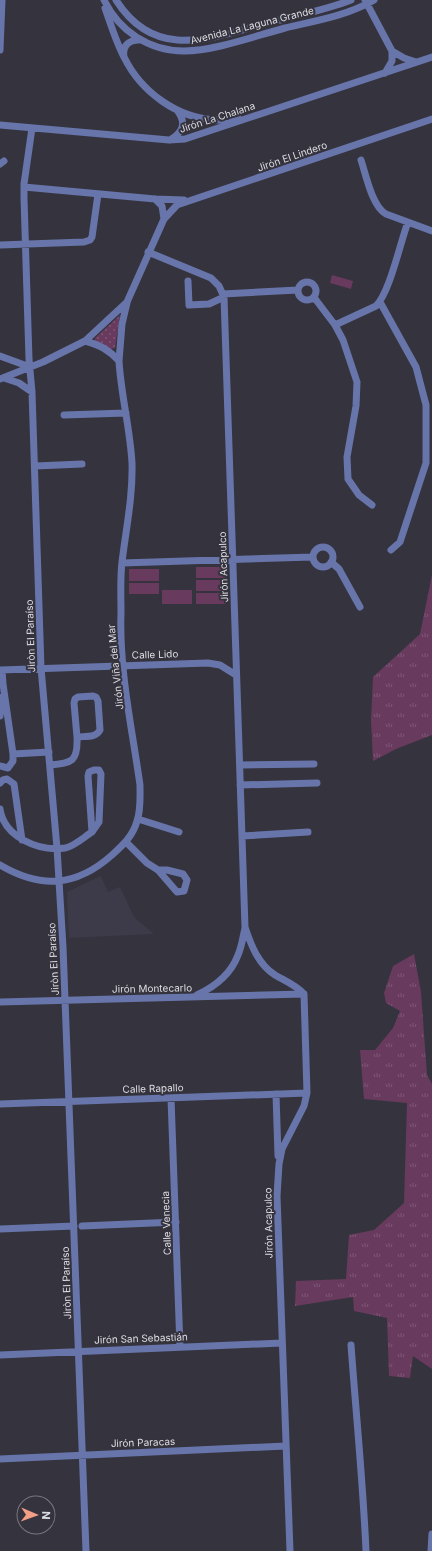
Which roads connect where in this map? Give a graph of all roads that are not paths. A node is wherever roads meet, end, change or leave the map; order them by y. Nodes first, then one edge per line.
1 (2, 0) edge
2 (103, 0) edge
3 (116, 0) edge
4 (351, 0) edge
5 (374, 0) edge
6 (366, 2) edge
7 (141, 40) junction
8 (0, 50) edge
9 (392, 51) junction
10 (432, 57) edge
11 (124, 59) junction
12 (416, 62) junction
13 (385, 73) junction
14 (177, 110) junction
15 (249, 117) junction
16 (432, 119) edge
17 (0, 125) edge
18 (32, 128) junction
19 (169, 140) junction
20 (361, 160) dead end
21 (24, 187) junction
22 (98, 194) junction
23 (154, 199) junction
24 (189, 201) junction
25 (164, 218) junction
26 (408, 222) junction
27 (432, 231) edge
28 (0, 245) edge
29 (25, 245) junction
30 (148, 252) junction
31 (188, 281) dead end
32 (298, 290) junction
33 (223, 296) junction
34 (313, 298) junction
35 (127, 302) junction
36 (380, 302) junction
37 (335, 325) junction
38 (86, 341) junction
39 (0, 356) edge
40 (119, 361) junction
41 (30, 366) junction
42 (2, 378) edge
43 (32, 392) junction
44 (126, 413) junction
45 (64, 415) dead end
46 (82, 464) dead end
47 (34, 466) junction
48 (372, 505) dead end
49 (391, 550) dead end
50 (313, 557) junction
51 (233, 559) junction
52 (331, 562) junction
53 (122, 564) junction
54 (360, 607) dead end
55 (123, 665) junction
56 (41, 668) junction
57 (1, 670) edge
58 (236, 675) junction
59 (2, 684) junction
60 (0, 716) edge
61 (77, 737) junction
62 (49, 752) junction
63 (13, 754) junction
64 (314, 764) dead end
65 (50, 765) junction
66 (240, 765) junction
67 (0, 766) edge
68 (317, 782) dead end
69 (0, 783) edge
70 (240, 785) junction
71 (0, 809) edge
72 (138, 819) junction
73 (92, 832) junction
74 (179, 832) dead end
75 (308, 832) dead end
76 (242, 836) junction
77 (22, 840) junction
78 (126, 842) junction
79 (57, 848) junction
80 (0, 866) edge
81 (158, 870) dead end
82 (60, 882) junction
83 (245, 927) junction
84 (304, 994) junction
85 (193, 997) junction
86 (65, 999) junction
87 (0, 1002) edge
88 (307, 1093) junction
89 (276, 1094) junction
90 (171, 1098) junction
91 (69, 1102) junction
92 (0, 1104) edge
93 (278, 1164) junction
94 (176, 1222) junction
95 (74, 1226) junction
96 (82, 1226) dead end
97 (0, 1229) edge
98 (282, 1343) junction
99 (351, 1346) dead end
100 (180, 1347) junction
101 (79, 1351) junction
102 (0, 1355) edge
103 (286, 1446) junction
104 (82, 1455) junction
105 (0, 1459) edge
106 (432, 1538) edge
107 (86, 1551) edge
108 (290, 1551) edge
109 (366, 1551) edge
110 (431, 1551) edge

1 - 8 street
2 - 7 street, Avenida La Laguna Grande
2 - 11 street
3 - 4 street, Avenida La Laguna Grande
5 - 6 street, Avenida La Laguna Grande
6 - 7 street, Avenida La Laguna Grande
6 - 9 street
7 - 11 street
9 - 12 street
9 - 13 street
10 - 12 street, Jirón La Chalana
11 - 14 street
12 - 13 street, Jirón La Chalana
13 - 15 street, Jirón La Chalana
14 - 15 street
14 - 19 street
15 - 19 street, Jirón La Chalana
16 - 24 street, Jirón El Lindero
17 - 18 street, Jirón La Chalana
18 - 19 street, Jirón La Chalana
18 - 21 street, Jiròn El Paraíso
20 - 26 street
21 - 22 street
21 - 29 street, Jiròn El Paraíso
22 - 23 street
22 - 29 street
23 - 24 street
23 - 25 street
24 - 25 street, Jirón El Lindero
25 - 30 street
26 - 27 street
26 - 36 street
28 - 29 street
29 - 41 street, Jiròn El Paraíso
30 - 33 street
30 - 35 street
31 - 33 street
32 - 33 street
32 - 34 street
32 - 34 street
33 - 51 street, Jirón Acapulco
34 - 37 street
35 - 38 street
35 - 40 street, Jirón Viña del Mar
36 - 37 street
36 - 49 street
37 - 48 street
38 - 40 street
38 - 41 street
39 - 41 street
40 - 44 street, Jirón Viña del Mar
41 - 42 street
41 - 43 street, Jiròn El Paraíso
42 - 43 street
43 - 47 street, Jiròn El Paraíso
44 - 45 street
44 - 53 street, Jirón Viña del Mar
46 - 47 street
47 - 56 street, Jiròn El Paraíso
50 - 51 street
50 - 52 street
50 - 52 street
51 - 53 street
51 - 58 street, Jirón Acapulco
52 - 54 street
53 - 55 street, Jirón Viña del Mar
55 - 56 street, Calle Lido
55 - 58 street, Calle Lido
55 - 72 street, Jirón Viña del Mar
56 - 57 street, Calle Lido
56 - 62 street, Jiròn El Paraíso
57 - 59 street
58 - 66 street, Jirón Acapulco
59 - 60 street
59 - 63 street
61 - 61 street
61 - 65 street
62 - 63 street
62 - 65 street, Jiròn El Paraíso
63 - 67 street
64 - 66 street
65 - 79 street, Jiròn El Paraíso
66 - 70 street, Jirón Acapulco
68 - 70 street
69 - 77 street
70 - 76 street, Jirón Acapulco
71 - 77 street
72 - 74 street
72 - 78 street, Jirón Viña del Mar
73 - 73 street
73 - 79 street
75 - 76 street
76 - 83 street, Jirón Acapulco
77 - 79 street
78 - 81 street
78 - 82 street, Jirón Viña del Mar
79 - 82 street, Jiròn El Paraíso
80 - 82 street, Jirón Viña del Mar
82 - 86 street, Jiròn El Paraíso
83 - 84 street, Jirón Acapulco
83 - 85 street, Jirón Acapulco
84 - 85 street, Jirón Montecarlo
84 - 88 street, Jirón Acapulco
85 - 86 street, Jirón Montecarlo
86 - 87 street, Jirón Montecarlo
86 - 91 street, Jiròn El Paraíso
88 - 89 street, Calle Rapallo
88 - 93 street, Jirón Acapulco
89 - 90 street, Calle Rapallo
89 - 93 street
90 - 91 street, Calle Rapallo
90 - 94 street, Calle Venecia
91 - 92 street, Calle Rapallo
91 - 95 street, Jiròn El Paraíso
93 - 98 street, Jirón Acapulco
94 - 96 street
94 - 100 street, Calle Venecia
95 - 97 street
95 - 101 street, Jiròn El Paraíso
98 - 100 street, Jirón San Sebastián
98 - 103 street, Jirón Acapulco
99 - 109 street
100 - 101 street, Jirón San Sebastián
101 - 102 street, Jirón San Sebastián
101 - 104 street, Jiròn El Paraíso
103 - 104 street, Jirón Paracas
103 - 108 street, Jirón Acapulco
104 - 105 street, Jirón Paracas
104 - 107 street, Jiròn El Paraíso
106 - 110 street

